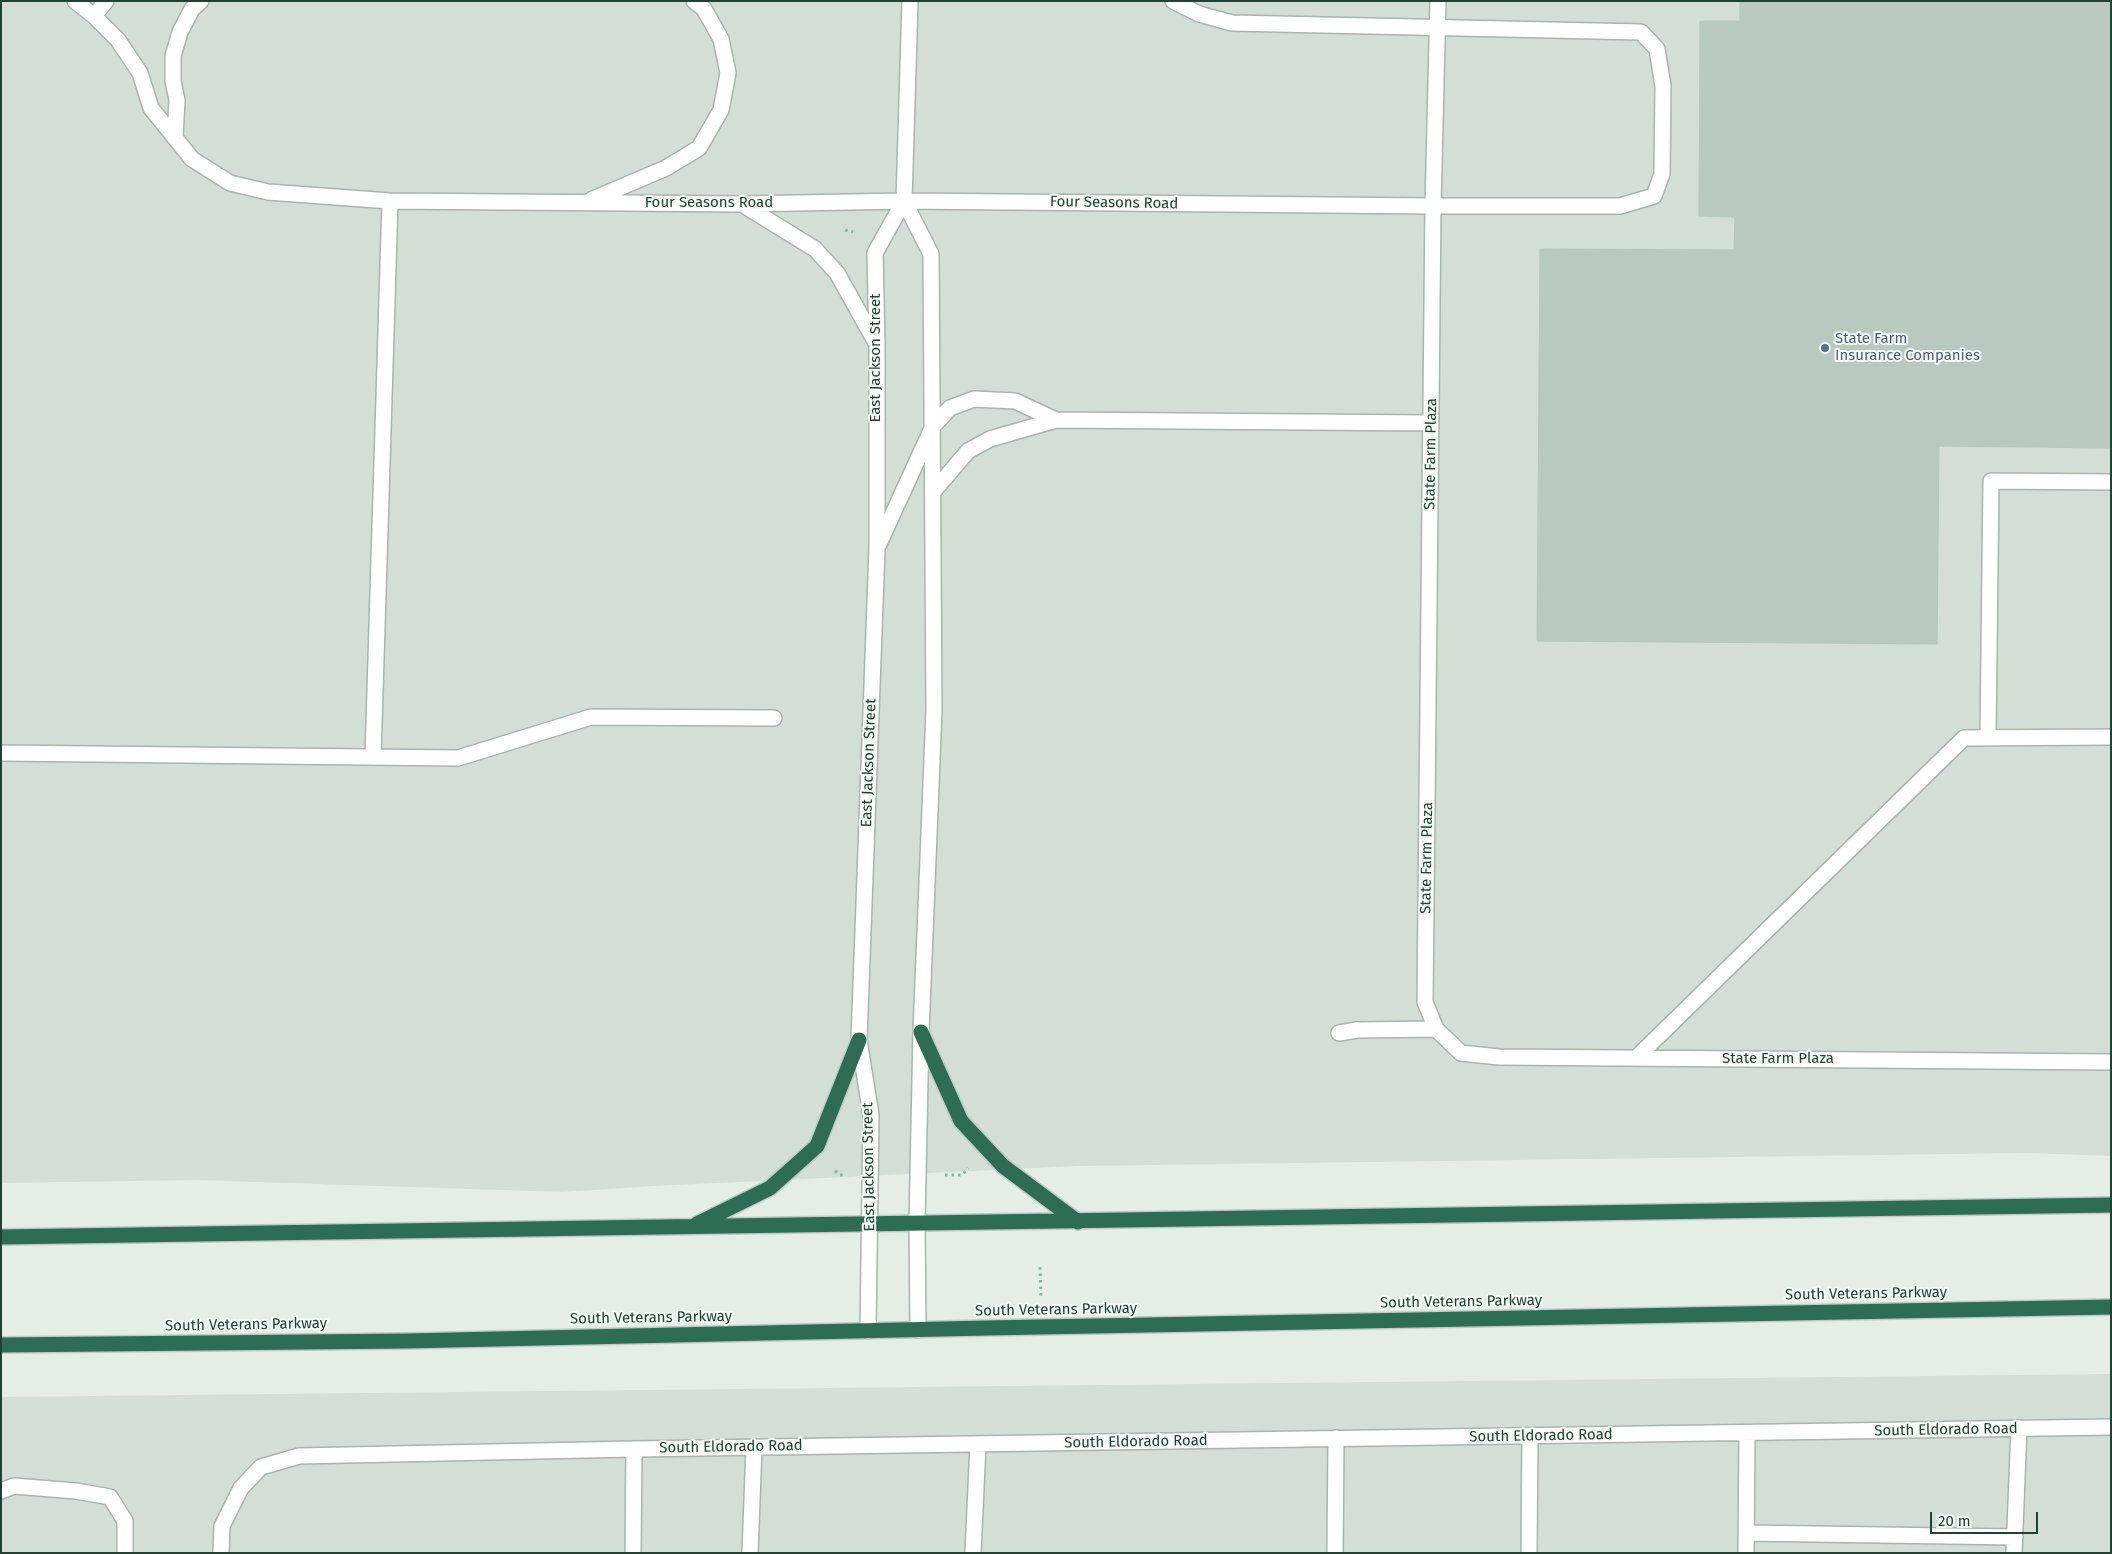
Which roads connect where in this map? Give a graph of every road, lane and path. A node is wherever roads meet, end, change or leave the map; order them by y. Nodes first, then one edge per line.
1 (75, 1) edge
2 (106, 1) edge
3 (201, 1) edge
4 (694, 1) edge
5 (910, 1) edge
6 (1173, 1) edge
7 (1438, 1) edge
8 (94, 16) junction
9 (1437, 27) junction
10 (175, 136) junction
11 (390, 201) junction
12 (585, 202) junction
13 (904, 202) junction
14 (742, 204) junction
15 (1434, 206) junction
16 (877, 344) junction
17 (1056, 420) junction
18 (1431, 423) junction
19 (932, 426) junction
20 (2111, 482) edge
21 (933, 492) junction
22 (877, 550) junction
23 (774, 718) dead end
24 (1988, 737) junction
25 (2111, 737) edge
26 (1, 753) edge
27 (373, 757) junction
28 (1436, 1029) junction
29 (921, 1032) junction
30 (1339, 1033) dead end
31 (860, 1040) junction
32 (1636, 1058) junction
33 (2111, 1062) edge
34 (968, 1168) dead end
35 (945, 1175) dead end
36 (2111, 1205) edge
37 (1078, 1222) junction
38 (917, 1223) junction
39 (870, 1224) junction
40 (692, 1226) junction
41 (1, 1237) edge
42 (1040, 1267) dead end
43 (1041, 1297) dead end
44 (2111, 1307) edge
45 (918, 1330) junction
46 (868, 1331) junction
47 (1, 1345) edge
48 (2111, 1427) edge
49 (2019, 1428) junction
50 (1747, 1432) junction
51 (1530, 1436) junction
52 (1336, 1438) junction
53 (978, 1444) junction
54 (754, 1447) junction
55 (634, 1449) junction
56 (1, 1490) edge
57 (1747, 1533) junction
58 (2015, 1537) junction
59 (125, 1553) edge
60 (221, 1553) edge
61 (632, 1553) edge
62 (750, 1553) edge
63 (973, 1553) edge
64 (1335, 1553) edge
65 (1529, 1553) edge
66 (1746, 1553) edge
67 (2014, 1553) edge

1 - 8 street, Four Seasons Road
2 - 8 street
3 - 10 street
4 - 12 street
5 - 13 street, East Jackson Street
6 - 9 street
7 - 9 street, State Farm Plaza
8 - 10 street, Four Seasons Road
9 - 15 street, State Farm Plaza
9 - 15 street, Four Seasons Road
10 - 11 street, Four Seasons Road
11 - 12 street, Four Seasons Road
11 - 27 street
12 - 14 street, Four Seasons Road
13 - 14 street, Four Seasons Road
13 - 15 street, Four Seasons Road
13 - 16 street, East Jackson Street
13 - 19 street, East Jackson Street
14 - 16 street
15 - 18 street, State Farm Plaza
16 - 22 street, East Jackson Street
17 - 18 street
17 - 19 street
17 - 21 street
18 - 28 street, State Farm Plaza
19 - 21 street, East Jackson Street
19 - 22 street
20 - 24 street
21 - 29 street, East Jackson Street
22 - 31 street, East Jackson Street
23 - 27 street
24 - 25 street
24 - 32 street
26 - 27 street
28 - 30 street
28 - 32 street, State Farm Plaza
29 - 37 highway
29 - 38 street, East Jackson Street
31 - 39 street, East Jackson Street
31 - 40 highway
32 - 33 street, State Farm Plaza
34 - 35 path
36 - 37 highway
37 - 38 highway
38 - 39 highway
38 - 45 street, East Jackson Street
39 - 40 highway
39 - 46 street, East Jackson Street
40 - 41 highway
42 - 43 path
44 - 45 highway, South Veterans Parkway
45 - 46 highway, South Veterans Parkway
46 - 47 highway, South Veterans Parkway
48 - 49 street, South Eldorado Road
49 - 50 street, South Eldorado Road
49 - 58 street
50 - 51 street, South Eldorado Road
50 - 57 street
51 - 52 street, South Eldorado Road
51 - 65 street
52 - 53 street, South Eldorado Road
52 - 64 street
53 - 54 street, South Eldorado Road
53 - 63 street
54 - 55 street, South Eldorado Road
54 - 62 street
55 - 60 street, South Eldorado Road
55 - 61 street
56 - 59 street
57 - 58 street
57 - 66 street
58 - 67 street

